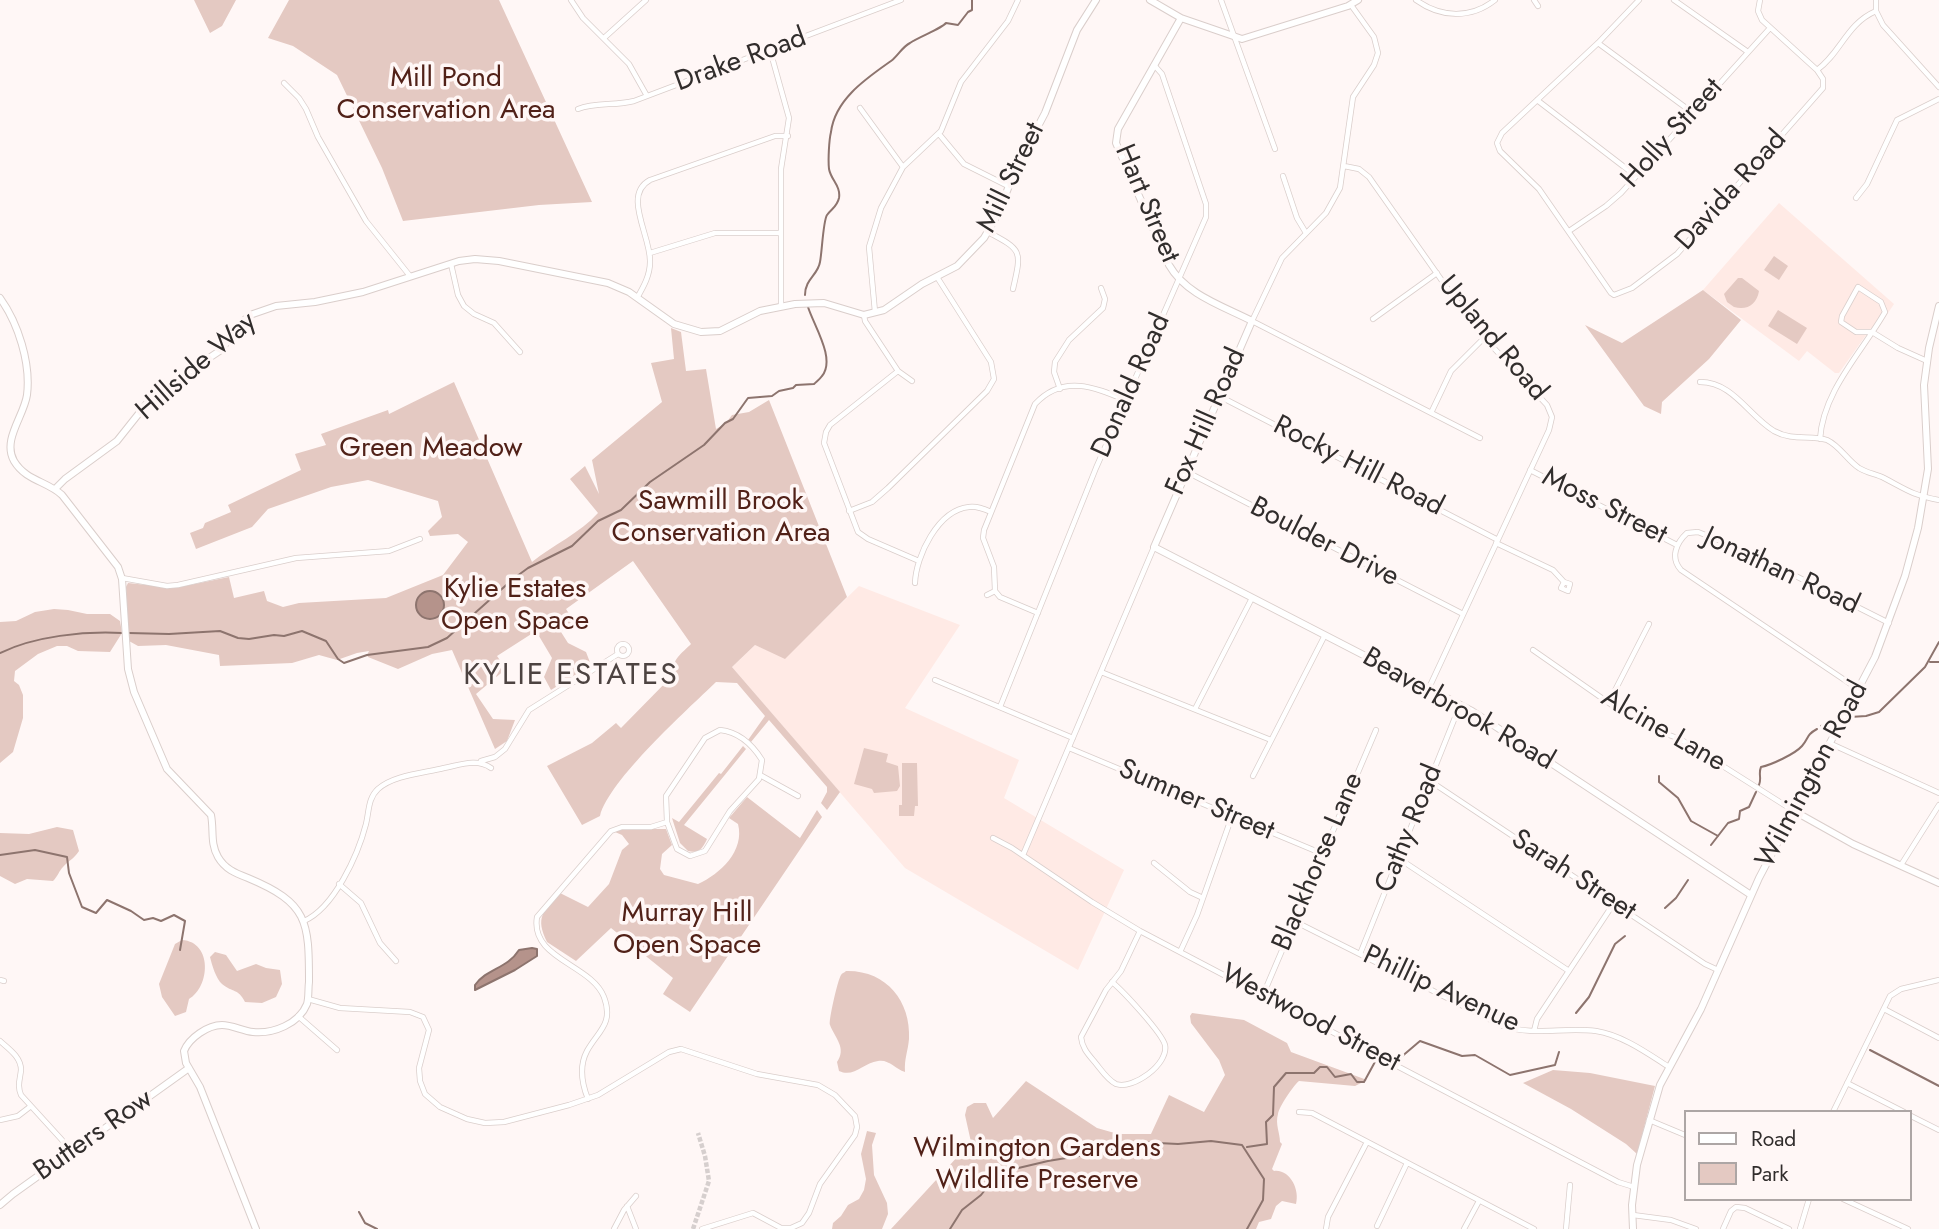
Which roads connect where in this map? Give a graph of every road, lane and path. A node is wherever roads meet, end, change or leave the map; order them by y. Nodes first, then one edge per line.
1 (571, 0) edge
2 (646, 0) edge
3 (901, 0) edge
4 (1018, 0) edge
5 (1096, 0) edge
6 (1150, 0) edge
7 (1222, 0) edge
8 (1416, 0) edge
9 (1495, 0) edge
10 (1534, 0) edge
11 (1639, 0) edge
12 (1674, 0) edge
13 (1760, 0) edge
14 (1876, 0) edge
15 (1354, 2) edge
16 (1538, 6) dead end
17 (1876, 11) junction
18 (1181, 18) junction
19 (1770, 28) junction
20 (1234, 37) junction
21 (604, 38) junction
22 (1598, 43) junction
23 (770, 50) junction
24 (1748, 52) junction
25 (1154, 65) junction
26 (1817, 71) junction
27 (284, 83) dead end
28 (1939, 87) edge
29 (647, 96) junction
30 (1939, 99) edge
31 (1537, 100) junction
32 (860, 107) dead end
33 (578, 109) dead end
34 (1692, 113) junction
35 (939, 134) junction
36 (788, 136) junction
37 (1275, 149) dead end
38 (1344, 166) junction
39 (903, 167) junction
40 (1283, 176) dead end
41 (1636, 176) junction
42 (1009, 187) junction
43 (1856, 198) dead end
44 (1569, 231) junction
45 (988, 232) junction
46 (781, 233) junction
47 (1306, 233) junction
48 (650, 253) junction
49 (450, 263) junction
50 (1437, 273) junction
51 (410, 276) junction
52 (937, 277) junction
53 (401, 279) joint
54 (1178, 279) junction
55 (1101, 288) dead end
56 (1013, 289) dead end
57 (0, 298) edge
58 (637, 298) junction
59 (781, 306) junction
60 (1939, 306) edge
61 (875, 313) junction
62 (864, 315) junction
63 (1373, 319) dead end
64 (1252, 321) junction
65 (1872, 332) junction
66 (1484, 338) junction
67 (520, 352) dead end
68 (1927, 361) junction
69 (898, 371) junction
70 (912, 381) dead end
71 (1700, 382) dead end
72 (1060, 389) junction
73 (1218, 395) junction
74 (1125, 400) junction
75 (1431, 413) junction
76 (1480, 438) dead end
77 (1820, 439) junction
78 (1530, 470) junction
79 (1186, 471) junction
80 (55, 489) junction
81 (1923, 497) junction
82 (1939, 500) edge
83 (849, 511) junction
84 (991, 512) junction
85 (420, 538) dead end
86 (1497, 541) junction
87 (1677, 545) junction
88 (1154, 547) junction
89 (919, 561) junction
90 (122, 578) junction
91 (1564, 582) dead end
92 (915, 583) dead end
93 (995, 592) junction
94 (987, 594) dead end
95 (1252, 597) junction
96 (1038, 613) junction
97 (1463, 614) junction
98 (1889, 622) junction
99 (1648, 624) dead end
100 (1325, 635) junction
101 (1533, 650) dead end
102 (618, 654) dead end
103 (1101, 672) junction
104 (935, 680) dead end
105 (1858, 689) junction
106 (1428, 690) junction
107 (1609, 702) junction
108 (1460, 705) junction
109 (1000, 707) junction
110 (1195, 709) junction
111 (1376, 730) dead end
112 (1073, 738) junction
113 (1271, 740) junction
114 (1829, 743) junction
115 (1069, 748) junction
116 (477, 762) junction
117 (491, 768) dead end
118 (761, 775) junction
119 (1253, 776) dead end
120 (1430, 781) junction
121 (1939, 793) edge
122 (798, 796) dead end
123 (1939, 805) edge
124 (1794, 811) junction
125 (1232, 816) junction
126 (667, 821) junction
127 (993, 838) dead end
128 (1323, 854) junction
129 (1023, 856) junction
130 (1398, 858) junction
131 (1154, 863) dead end
132 (1901, 865) junction
133 (1939, 883) edge
134 (339, 884) junction
135 (1751, 895) junction
136 (1203, 898) junction
137 (1614, 903) junction
138 (304, 921) junction
139 (1294, 921) junction
140 (1140, 931) junction
141 (1180, 952) junction
142 (1360, 954) junction
143 (396, 961) dead end
144 (1718, 970) junction
145 (1569, 971) junction
146 (1939, 981) edge
147 (1112, 982) junction
148 (1263, 995) junction
149 (308, 999) junction
150 (1884, 1009) junction
151 (299, 1016) junction
152 (1534, 1031) junction
153 (1939, 1038) edge
154 (0, 1041) edge
155 (337, 1050) dead end
156 (1669, 1067) junction
157 (189, 1068) junction
158 (1847, 1083) junction
159 (588, 1099) junction
160 (31, 1106) junction
161 (1834, 1110) edge
162 (1899, 1110) edge
163 (1299, 1112) dead end
164 (1911, 1116) edge
165 (0, 1120) edge
166 (1648, 1120) junction
167 (1939, 1130) edge
168 (1684, 1135) edge
169 (1367, 1142) junction
170 (70, 1153) junction
171 (1407, 1163) junction
172 (1570, 1185) dead end
173 (1634, 1187) junction
174 (636, 1196) dead end
175 (1479, 1201) junction
176 (1808, 1201) edge
177 (1847, 1201) edge
178 (0, 1205) edge
179 (627, 1206) junction
180 (1632, 1215) junction
181 (1377, 1226) dead end
182 (256, 1229) edge
183 (614, 1229) edge
184 (636, 1229) edge
185 (702, 1229) edge
186 (1326, 1229) edge
187 (1464, 1229) edge
188 (1534, 1229) edge
189 (1566, 1229) edge
190 (1633, 1229) edge
191 (1696, 1229) edge
192 (1723, 1229) edge
193 (1789, 1229) edge
194 (1800, 1229) edge
195 (1908, 1229) edge

1 - 21 street
2 - 21 street
3 - 23 street, Drake Road
4 - 35 street
5 - 42 street, Mill Street
6 - 18 street
7 - 20 street
8 - 9 street
10 - 16 street
11 - 22 street
12 - 24 street
13 - 19 street
14 - 17 street
15 - 20 street
15 - 38 street, Fox Hill Road
17 - 26 street
17 - 28 street
18 - 20 street
18 - 25 street, Hart Street
19 - 24 street, Holly Street
19 - 26 street
20 - 37 street
21 - 29 street
22 - 31 street
22 - 34 street
23 - 29 street, Drake Road
23 - 36 street
24 - 34 street, Holly Street
25 - 54 street, Donald Road
25 - 54 street, Hart Street
26 - 44 street, Davida Road
27 - 51 street
29 - 33 street, Drake Road
30 - 43 street
31 - 41 street
31 - 44 street
32 - 39 street
34 - 41 street, Holly Street
35 - 39 street
35 - 42 street
36 - 46 street
36 - 48 street
38 - 47 street, Fox Hill Road
38 - 50 street, Upland Road
39 - 61 street
40 - 47 street
41 - 44 street, Holly Street
42 - 45 street, Mill Street
45 - 52 street, Mill Street
45 - 56 street
46 - 48 street
46 - 59 street
47 - 64 street, Fox Hill Road
48 - 58 street
49 - 51 street, Mill Street
49 - 58 street, Mill Street
49 - 67 street
50 - 63 street
50 - 66 street, Upland Road
51 - 53 street, Mill Street
52 - 61 street, Mill Street
52 - 83 street
53 - 80 street, Hillside Way
54 - 64 street, Hart Street
54 - 74 street, Donald Road
55 - 72 street
57 - 80 street
58 - 59 street, Mill Street
59 - 62 street, Mill Street
60 - 68 street, Wilmington Road
61 - 62 street, Mill Street
62 - 69 street
64 - 73 street, Fox Hill Road
64 - 75 street
65 - 65 street
65 - 68 street
65 - 77 street
66 - 75 street
66 - 78 street, Upland Road
68 - 81 street, Wilmington Road
69 - 70 street
69 - 83 street
71 - 77 street
72 - 74 street
72 - 84 street
73 - 79 street, Fox Hill Road
73 - 86 street, Rocky Hill Road
74 - 96 street, Donald Road
75 - 76 street
77 - 81 street
78 - 86 street, Upland Road
78 - 87 street, Moss Street
79 - 88 street, Fox Hill Road
79 - 97 street, Boulder Drive
80 - 90 street
81 - 82 street
81 - 98 street, Wilmington Road
83 - 89 street
84 - 89 street
84 - 93 street
85 - 90 street
86 - 91 street, Rocky Hill Road
86 - 97 street, Upland Road
87 - 98 street, Jonathan Road
87 - 105 street
88 - 95 street, Beaverbrook Road
88 - 103 street, Fox Hill Road
89 - 92 street
90 - 138 street
93 - 94 street
93 - 96 street
95 - 100 street, Beaverbrook Road
95 - 110 street
96 - 109 street, Donald Road
97 - 106 street, Upland Road
98 - 105 street, Wilmington Road
99 - 107 street
100 - 106 street, Beaverbrook Road
100 - 113 street
101 - 107 street, Alcine Lane
102 - 116 street
103 - 110 street
103 - 112 street, Fox Hill Road
104 - 109 street
105 - 114 street, Wilmington Road
106 - 108 street, Beaverbrook Road
107 - 124 street, Alcine Lane
108 - 120 street, Cathy Road
108 - 135 street, Beaverbrook Road
109 - 112 street
110 - 113 street
111 - 128 street, Blackhorse Lane
112 - 115 street, Fox Hill Road
113 - 119 street
114 - 121 street
114 - 124 street, Wilmington Road
115 - 125 street, Sumner Street
115 - 129 street, Fox Hill Road
116 - 117 street
116 - 134 street
118 - 122 street
118 - 126 street
118 - 126 street
120 - 130 street, Cathy Road
120 - 137 street, Sarah Street
123 - 132 street
124 - 132 street
124 - 135 street, Wilmington Road
125 - 128 street, Sumner Street
125 - 136 street
126 - 159 street
127 - 129 street, Westwood Street
128 - 139 street, Blackhorse Lane
129 - 140 street, Westwood Street
130 - 142 street, Cathy Road
130 - 145 street
131 - 136 street
132 - 133 street
134 - 138 street
134 - 143 street
135 - 144 street, Wilmington Road
136 - 141 street
137 - 144 street, Sarah Street
137 - 145 street
138 - 149 street
139 - 142 street, Phillip Avenue
139 - 148 street, Blackhorse Lane
140 - 141 street, Westwood Street
140 - 147 street
141 - 148 street, Westwood Street
142 - 152 street, Phillip Avenue
144 - 156 street, Wilmington Road
145 - 152 street
146 - 150 street
147 - 147 street
148 - 173 street, Westwood Street
149 - 151 street
149 - 159 street
150 - 153 street
150 - 158 street
151 - 155 street
151 - 157 street
152 - 156 street, Phillip Avenue
154 - 160 street
156 - 166 street, Wilmington Road
157 - 170 street, Butters Row
157 - 182 street
158 - 161 street
158 - 162 street
159 - 185 street
160 - 165 street
160 - 170 street
163 - 169 street
164 - 167 street
166 - 168 street
166 - 173 street, Wilmington Road
169 - 171 street
169 - 186 street
170 - 178 street, Butters Row
171 - 175 street
171 - 181 street
172 - 189 street
173 - 180 street, Wilmington Road
174 - 179 street
175 - 187 street
175 - 188 street
176 - 194 street
177 - 195 street
179 - 183 street
179 - 184 street
180 - 190 street, Wilmington Road
180 - 191 street
192 - 193 street

